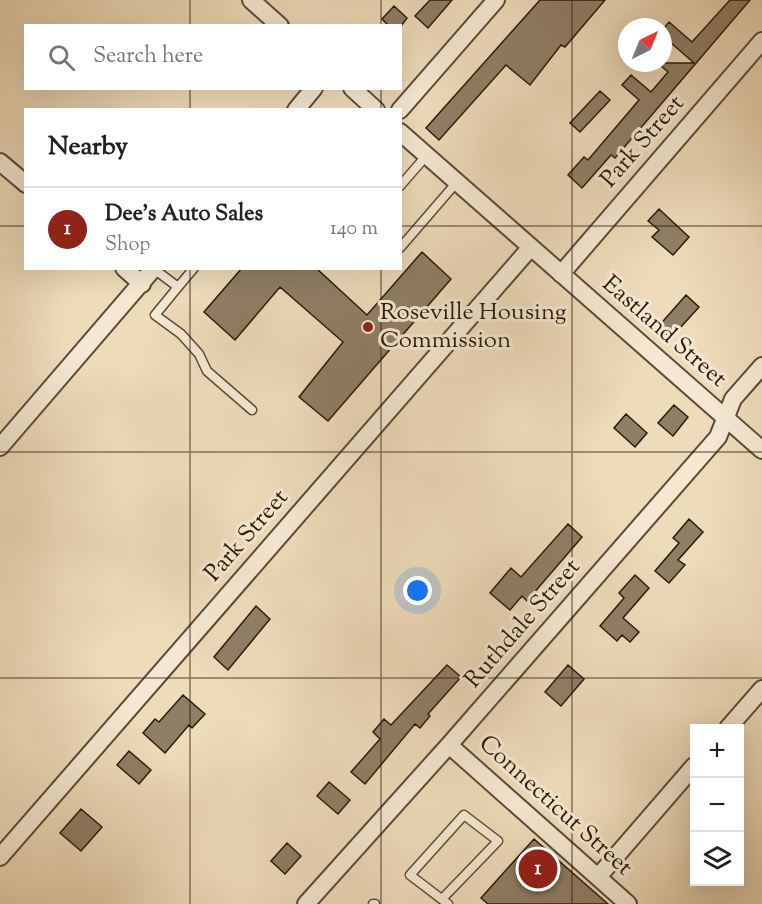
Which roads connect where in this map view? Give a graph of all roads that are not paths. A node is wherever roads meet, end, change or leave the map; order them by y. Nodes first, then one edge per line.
1 (251, 0) edge
2 (496, 0) edge
3 (278, 24) edge
4 (762, 41) edge
5 (312, 90) edge
6 (354, 90) edge
7 (298, 108) edge
8 (374, 108) edge
9 (402, 108) edge
10 (402, 134) edge
11 (427, 155) junction
12 (0, 162) edge
13 (24, 182) edge
14 (457, 182) junction
15 (402, 184) edge
16 (402, 246) edge
17 (531, 247) junction
18 (126, 270) edge
19 (152, 270) edge
20 (157, 270) edge
21 (192, 270) edge
22 (561, 274) junction
23 (142, 284) junction
24 (178, 287) junction
25 (762, 366) edge
26 (252, 410) dead end
27 (725, 418) junction
28 (0, 447) edge
29 (762, 450) edge
30 (761, 694) edge
31 (733, 724) edge
32 (449, 745) junction
33 (690, 771) edge
34 (0, 857) edge
35 (598, 877) junction
36 (445, 902) edge
37 (306, 904) edge
38 (628, 904) edge

1 - 3 street
2 - 9 street
4 - 22 street, Park Street
5 - 7 street
6 - 8 street
10 - 11 street
11 - 14 street
11 - 15 lane
12 - 13 street
14 - 16 lane
14 - 17 street
17 - 22 street, Eastland Street
17 - 34 street, Park Street
18 - 23 street
19 - 23 street
20 - 24 lane
21 - 24 lane
22 - 27 street, Eastland Street
23 - 28 street
24 - 26 lane
25 - 27 street, Ruthdale Street
27 - 29 street, Eastland Street
27 - 32 street, Ruthdale Street
30 - 31 street
32 - 35 street, Connecticut Street
32 - 37 street, Ruthdale Street
33 - 35 street
35 - 38 street, Connecticut Street
36 - 36 lane

